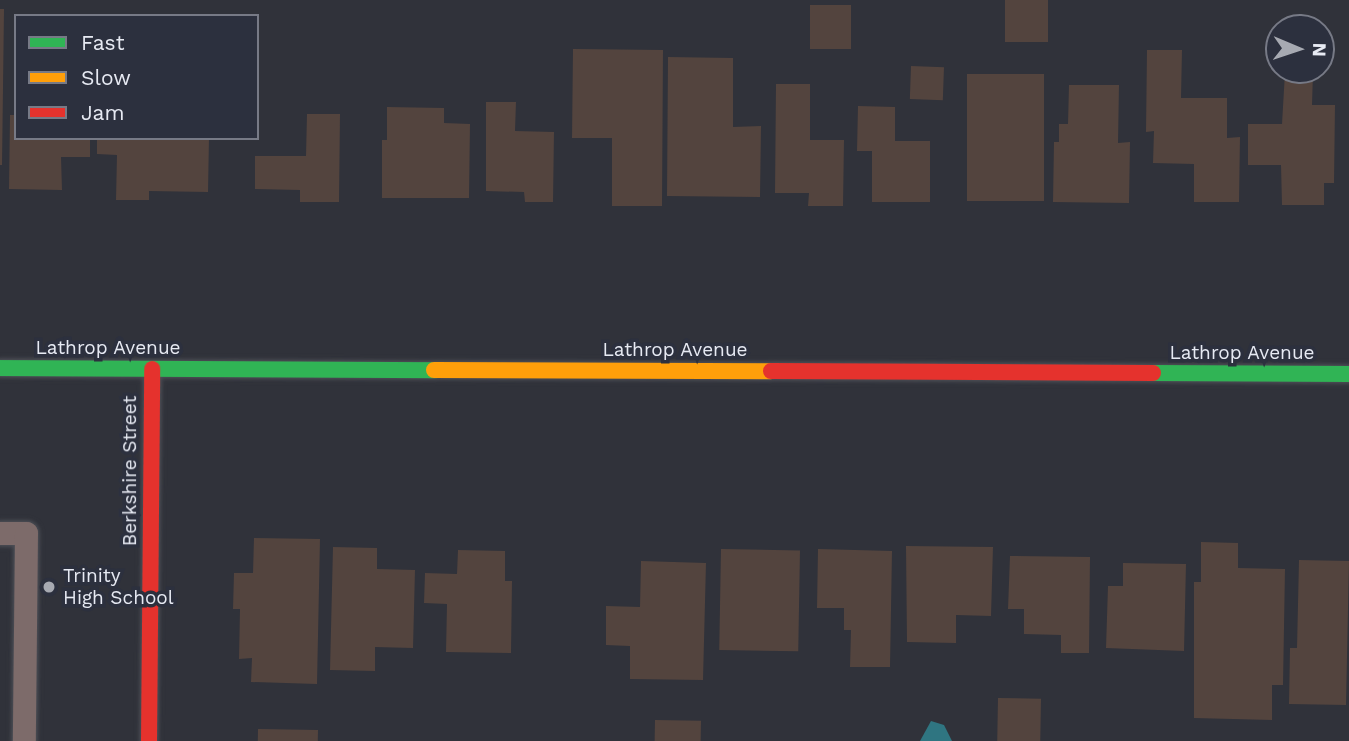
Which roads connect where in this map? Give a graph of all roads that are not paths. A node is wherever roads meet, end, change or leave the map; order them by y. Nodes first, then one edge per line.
1 (0, 368) edge
2 (152, 369) junction
3 (1349, 374) edge
4 (0, 533) edge
5 (24, 741) edge
6 (149, 741) edge

1 - 2 street, Lathrop Avenue
2 - 3 street, Lathrop Avenue
2 - 6 street, Berkshire Street
4 - 5 lane

